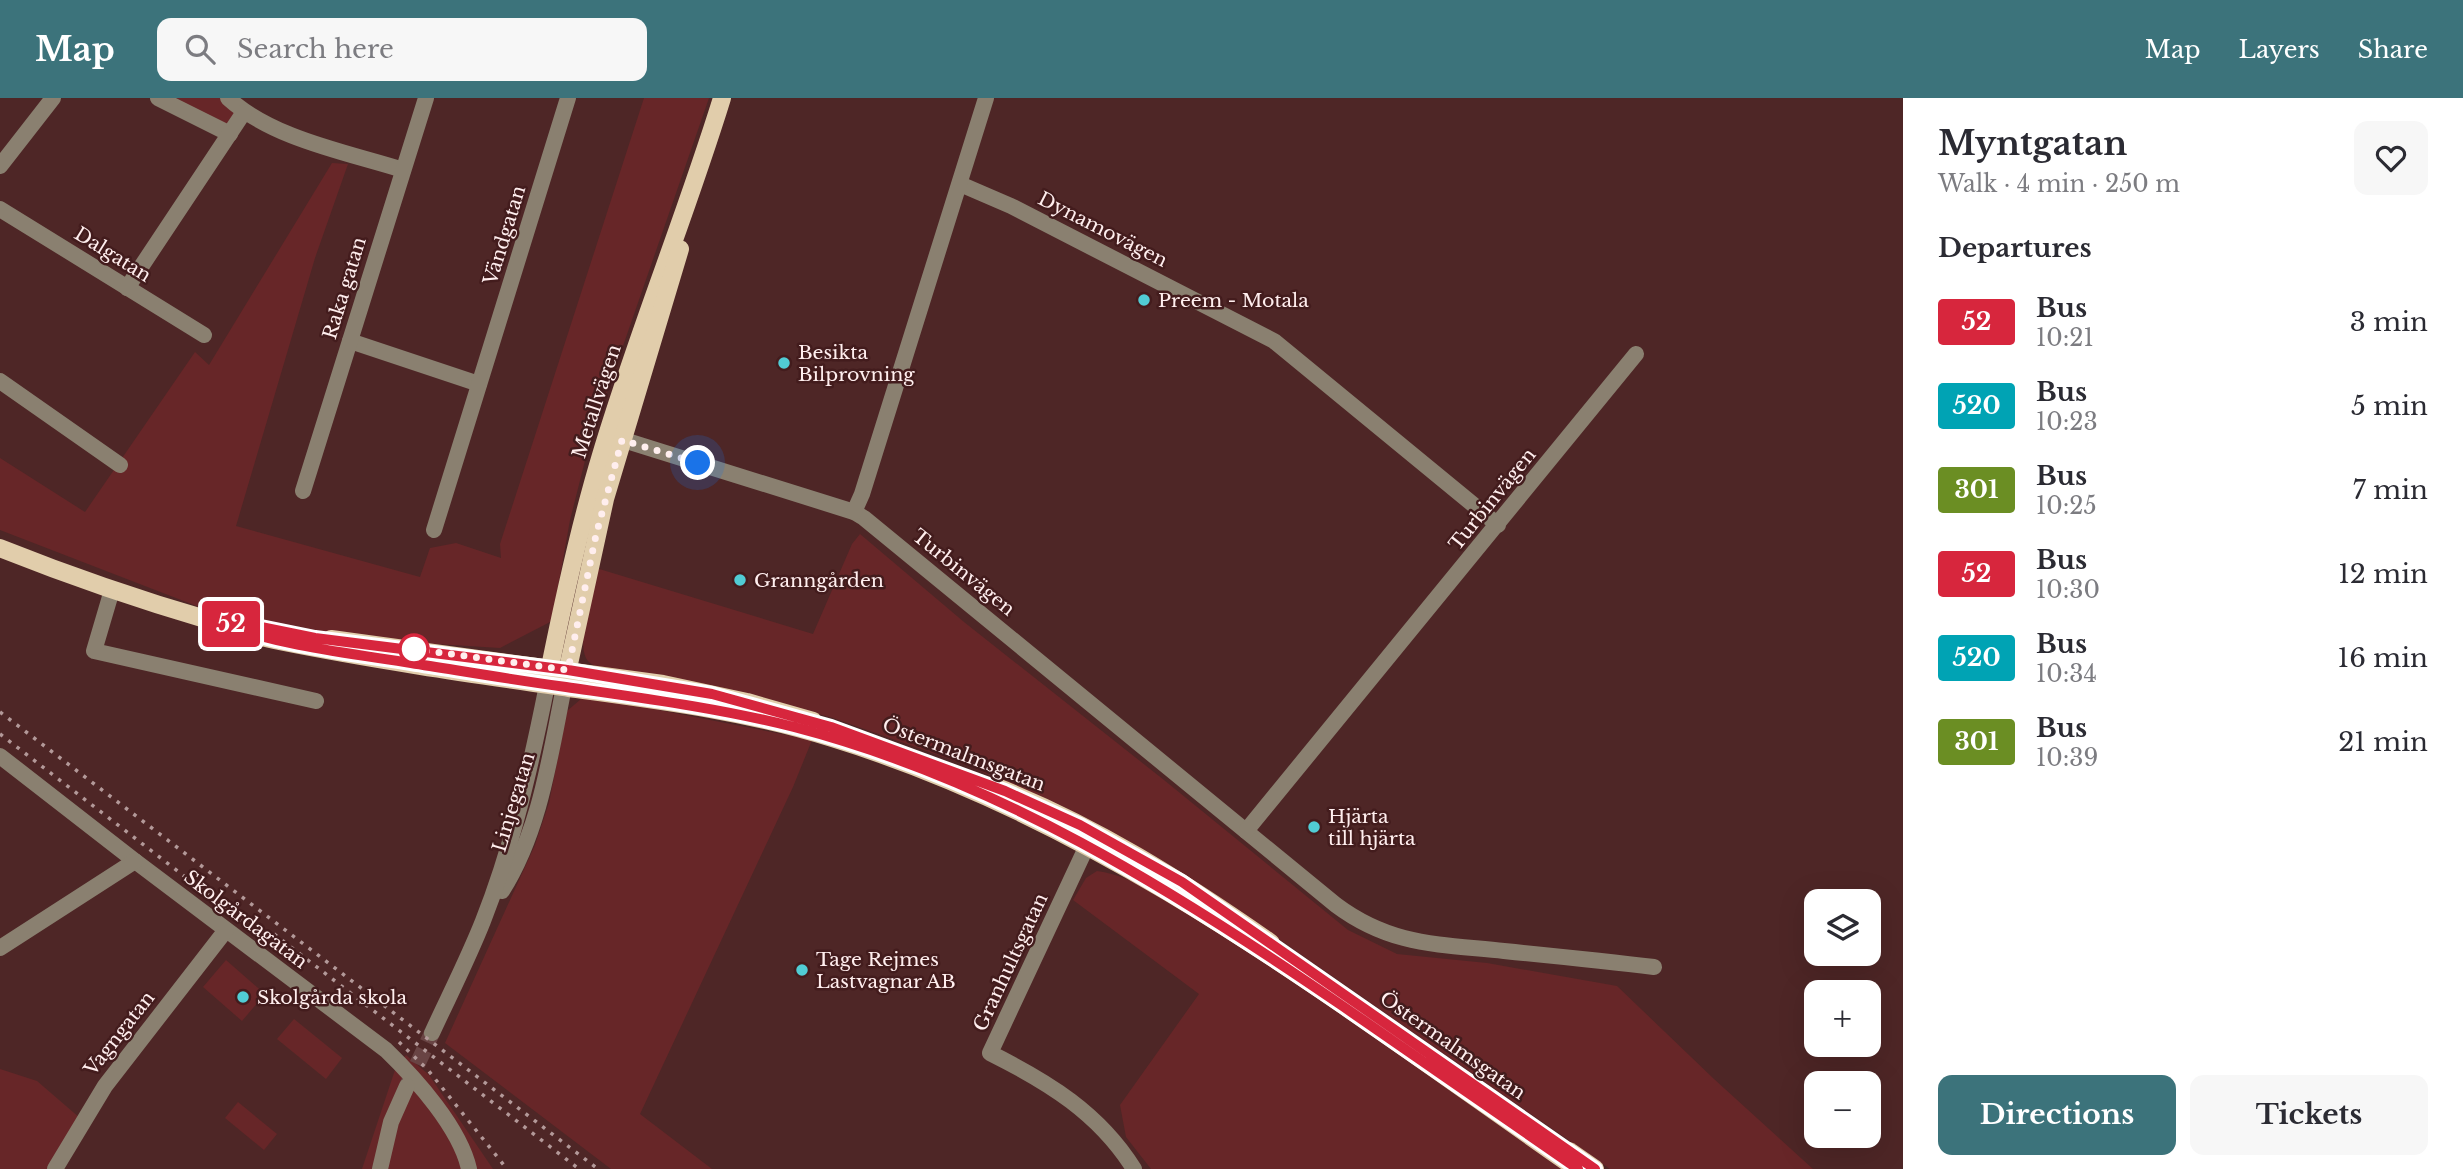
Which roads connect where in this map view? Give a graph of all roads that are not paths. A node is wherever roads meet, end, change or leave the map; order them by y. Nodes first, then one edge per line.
1 (53, 98) edge
2 (158, 98) edge
3 (228, 98) edge
4 (426, 98) edge
5 (568, 98) edge
6 (722, 98) edge
7 (986, 98) edge
8 (244, 112) junction
9 (230, 134) junction
10 (0, 166) edge
11 (403, 170) junction
12 (960, 184) junction
13 (0, 209) edge
14 (127, 288) junction
15 (204, 335) dead end
16 (350, 341) junction
17 (1636, 354) dead end
18 (0, 381) edge
19 (479, 383) junction
20 (615, 438) junction
21 (120, 465) dead end
22 (303, 491) dead end
23 (854, 512) junction
24 (1498, 525) junction
25 (434, 530) dead end
26 (0, 548) edge
27 (112, 590) junction
28 (557, 678) junction
29 (316, 701) dead end
30 (0, 755) edge
31 (1245, 831) junction
32 (1090, 839) junction
33 (135, 862) junction
34 (226, 930) junction
35 (0, 948) edge
36 (1654, 967) dead end
37 (432, 1033) tunnel mouth
38 (407, 1086) tunnel mouth
39 (55, 1169) edge
40 (380, 1169) edge
41 (469, 1169) edge
42 (1134, 1169) edge
43 (1577, 1169) edge
44 (1595, 1169) edge

1 - 10 street
2 - 9 street
3 - 8 street
4 - 11 street, Raka gatan
5 - 19 street, Vändgatan
6 - 20 main road, Metallvägen
7 - 12 street
8 - 9 street
8 - 11 street
9 - 14 street
11 - 16 street, Raka gatan
12 - 23 street
12 - 24 street, Dynamovägen
13 - 14 street, Dalgatan
14 - 15 street, Dalgatan
16 - 19 street
16 - 22 street, Raka gatan
17 - 24 street, Turbinvägen
18 - 21 street
19 - 25 street, Vändgatan
20 - 23 street, Turbinvägen
20 - 28 main road, Metallvägen
23 - 31 street, Turbinvägen
24 - 31 street, Turbinvägen
26 - 27 main road, Östermalmsgatan
27 - 28 main road, Östermalmsgatan
27 - 29 street
28 - 32 main road, Östermalmsgatan
28 - 37 street, Linjegatan
30 - 33 street, Skolgårdagatan
31 - 36 street, Turbinvägen
32 - 42 street, Granhultsgatan
32 - 43 main road, Östermalmsgatan
32 - 44 main road, Östermalmsgatan
33 - 34 street, Skolgårdagatan
33 - 35 street
34 - 39 street, Vagngatan
34 - 41 street, Skolgårdagatan
38 - 40 street

